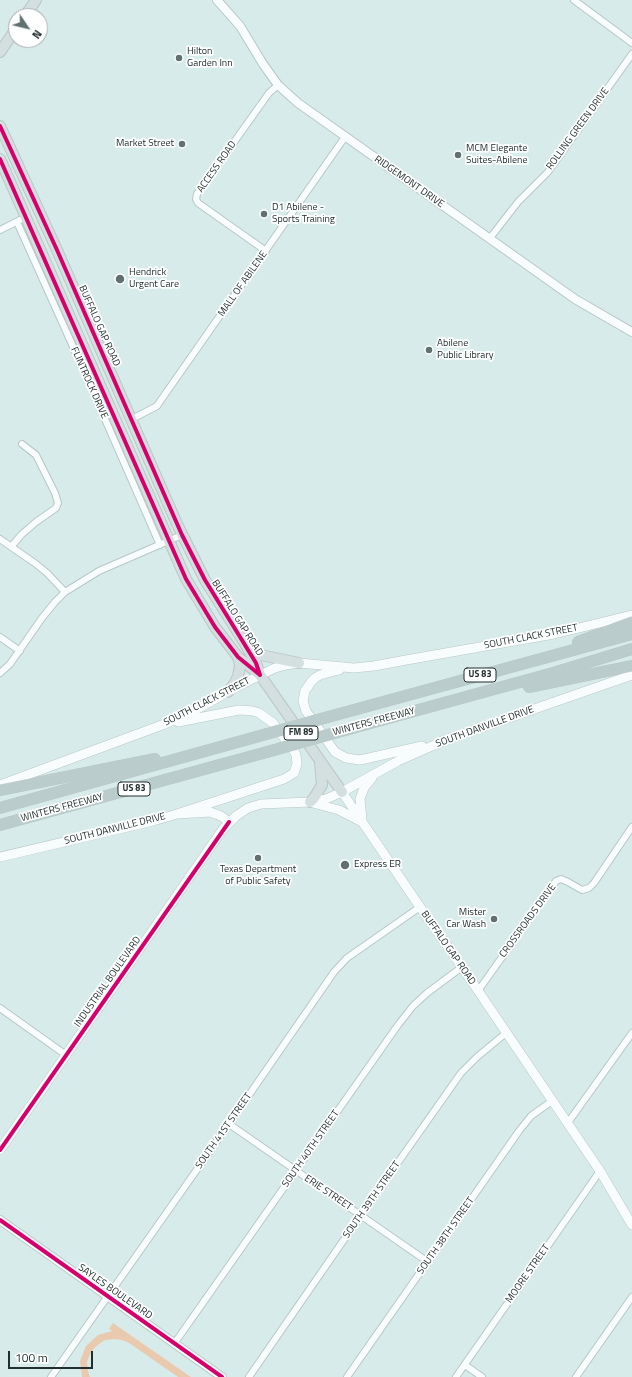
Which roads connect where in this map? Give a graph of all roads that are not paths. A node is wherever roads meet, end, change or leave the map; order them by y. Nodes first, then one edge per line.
1 (218, 0) edge
2 (574, 0) edge
3 (8, 40) edge
4 (632, 43) edge
5 (0, 51) edge
6 (632, 54) edge
7 (278, 85) junction
8 (0, 126) edge
9 (345, 137) junction
10 (0, 159) edge
11 (22, 220) junction
12 (0, 230) edge
13 (490, 238) junction
14 (266, 251) junction
15 (632, 332) edge
16 (111, 410) junction
17 (130, 420) junction
18 (22, 444) dead end
19 (182, 535) junction
20 (0, 539) edge
21 (164, 543) junction
22 (11, 547) junction
23 (66, 592) junction
24 (632, 615) edge
25 (632, 622) edge
26 (632, 634) edge
27 (0, 637) edge
28 (244, 642) junction
29 (632, 649) edge
30 (20, 651) junction
31 (238, 657) junction
32 (299, 663) junction
33 (522, 664) junction
34 (632, 666) edge
35 (354, 668) junction
36 (0, 673) edge
37 (260, 675) junction
38 (632, 675) edge
39 (228, 692) junction
40 (434, 706) junction
41 (162, 725) junction
42 (448, 739) junction
43 (228, 745) junction
44 (320, 760) junction
45 (377, 773) junction
46 (0, 785) edge
47 (0, 790) edge
48 (342, 792) junction
49 (310, 802) junction
50 (0, 808) edge
51 (60, 809) junction
52 (177, 814) junction
53 (229, 822) junction
54 (363, 822) junction
55 (0, 826) edge
56 (632, 827) edge
57 (0, 833) edge
58 (0, 857) edge
59 (420, 907) junction
60 (462, 968) junction
61 (478, 991) junction
62 (0, 1008) edge
63 (506, 1033) junction
64 (632, 1033) edge
65 (66, 1055) junction
66 (552, 1100) junction
67 (229, 1124) junction
68 (567, 1124) junction
69 (0, 1150) edge
70 (295, 1171) junction
71 (600, 1172) junction
72 (361, 1215) junction
73 (0, 1220) edge
74 (632, 1225) edge
75 (428, 1262) junction
76 (108, 1296) junction
77 (632, 1297) edge
78 (174, 1344) junction
79 (465, 1365) junction
80 (51, 1377) edge
81 (222, 1377) edge
82 (249, 1377) edge
83 (347, 1377) edge
84 (456, 1377) edge
85 (482, 1377) edge
86 (576, 1377) edge

1 - 7 street, RIDGEMONT DRIVE
2 - 4 street
3 - 5 main road
6 - 13 street, ROLLING GREEN DRIVE
7 - 9 street, RIDGEMONT DRIVE
7 - 14 street, ACCESS ROAD
8 - 17 main road, BUFFALO GAP ROAD / FM 89
9 - 13 street, RIDGEMONT DRIVE
9 - 14 street, MALL OF ABILENE
10 - 11 main road, BUFFALO GAP ROAD / FM 89
11 - 12 street
11 - 16 main road, BUFFALO GAP ROAD / FM 89
11 - 21 street, FLINTROCK DRIVE
13 - 15 street, RIDGEMONT DRIVE
14 - 17 street, MALL OF ABILENE
16 - 17 main road
16 - 21 main road, BUFFALO GAP ROAD / FM 89
17 - 19 main road, BUFFALO GAP ROAD / FM 89
18 - 22 street
19 - 21 street
19 - 28 main road, BUFFALO GAP ROAD / FM 89
20 - 22 street
21 - 23 street
21 - 31 main road, BUFFALO GAP ROAD / FM 89
22 - 23 street
23 - 30 street
24 - 35 main road, SOUTH CLACK STREET
25 - 33 highway
26 - 33 highway, WINTERS FREEWAY / US 83
27 - 30 street
28 - 32 main road
28 - 37 main road, BUFFALO GAP ROAD / FM 89
29 - 40 highway, WINTERS FREEWAY / US 83
30 - 36 street
31 - 37 main road, BUFFALO GAP ROAD / FM 89
31 - 39 main road
32 - 35 main road, SOUTH CLACK STREET
32 - 37 main road, SOUTH CLACK STREET
33 - 43 highway, WINTERS FREEWAY / US 83, bridge
34 - 40 highway
35 - 42 main road
37 - 39 main road, SOUTH CLACK STREET
37 - 44 main road, BUFFALO GAP ROAD / FM 89
38 - 42 main road, SOUTH DANVILLE DRIVE
39 - 41 main road, SOUTH CLACK STREET
40 - 51 highway, WINTERS FREEWAY / US 83, bridge
41 - 46 main road, SOUTH CLACK STREET
41 - 52 main road
42 - 45 main road, SOUTH DANVILLE DRIVE
43 - 47 highway
43 - 50 highway, WINTERS FREEWAY / US 83
44 - 48 main road, BUFFALO GAP ROAD / FM 89
44 - 49 main road
45 - 48 main road, SOUTH DANVILLE DRIVE
45 - 54 main road
48 - 49 main road, INDUSTRIAL BOULEVARD
48 - 54 main road, BUFFALO GAP ROAD
49 - 53 main road, INDUSTRIAL BOULEVARD
49 - 54 main road
51 - 55 highway, WINTERS FREEWAY / US 83
51 - 57 highway
52 - 53 main road, SOUTH DANVILLE DRIVE
52 - 58 main road, SOUTH DANVILLE DRIVE
53 - 65 main road, INDUSTRIAL BOULEVARD
54 - 59 main road, BUFFALO GAP ROAD
56 - 61 street, CROSSROADS DRIVE
59 - 60 main road, BUFFALO GAP ROAD
59 - 67 street, SOUTH 41ST STREET
60 - 61 main road, BUFFALO GAP ROAD
60 - 70 street, SOUTH 40TH STREET
61 - 63 main road, BUFFALO GAP ROAD
62 - 65 street
63 - 66 main road, BUFFALO GAP ROAD
63 - 72 street, SOUTH 39TH STREET
64 - 68 street
65 - 69 main road, INDUSTRIAL BOULEVARD
66 - 68 main road, BUFFALO GAP ROAD
66 - 75 street, SOUTH 38TH STREET
67 - 70 street, ERIE STREET
67 - 76 street, SOUTH 41ST STREET
68 - 71 main road, BUFFALO GAP ROAD
70 - 72 street, ERIE STREET
70 - 78 street, SOUTH 40TH STREET
71 - 74 main road, BUFFALO GAP ROAD
71 - 79 street, MOORE STREET
72 - 75 street, ERIE STREET
72 - 82 street, SOUTH 39TH STREET
73 - 76 street, SAYLES BOULEVARD
75 - 83 street, SOUTH 38TH STREET
76 - 78 street, SAYLES BOULEVARD
76 - 80 street, SOUTH 41ST STREET
77 - 86 street
78 - 81 street, SAYLES BOULEVARD
79 - 84 street, MOORE STREET
79 - 85 street

